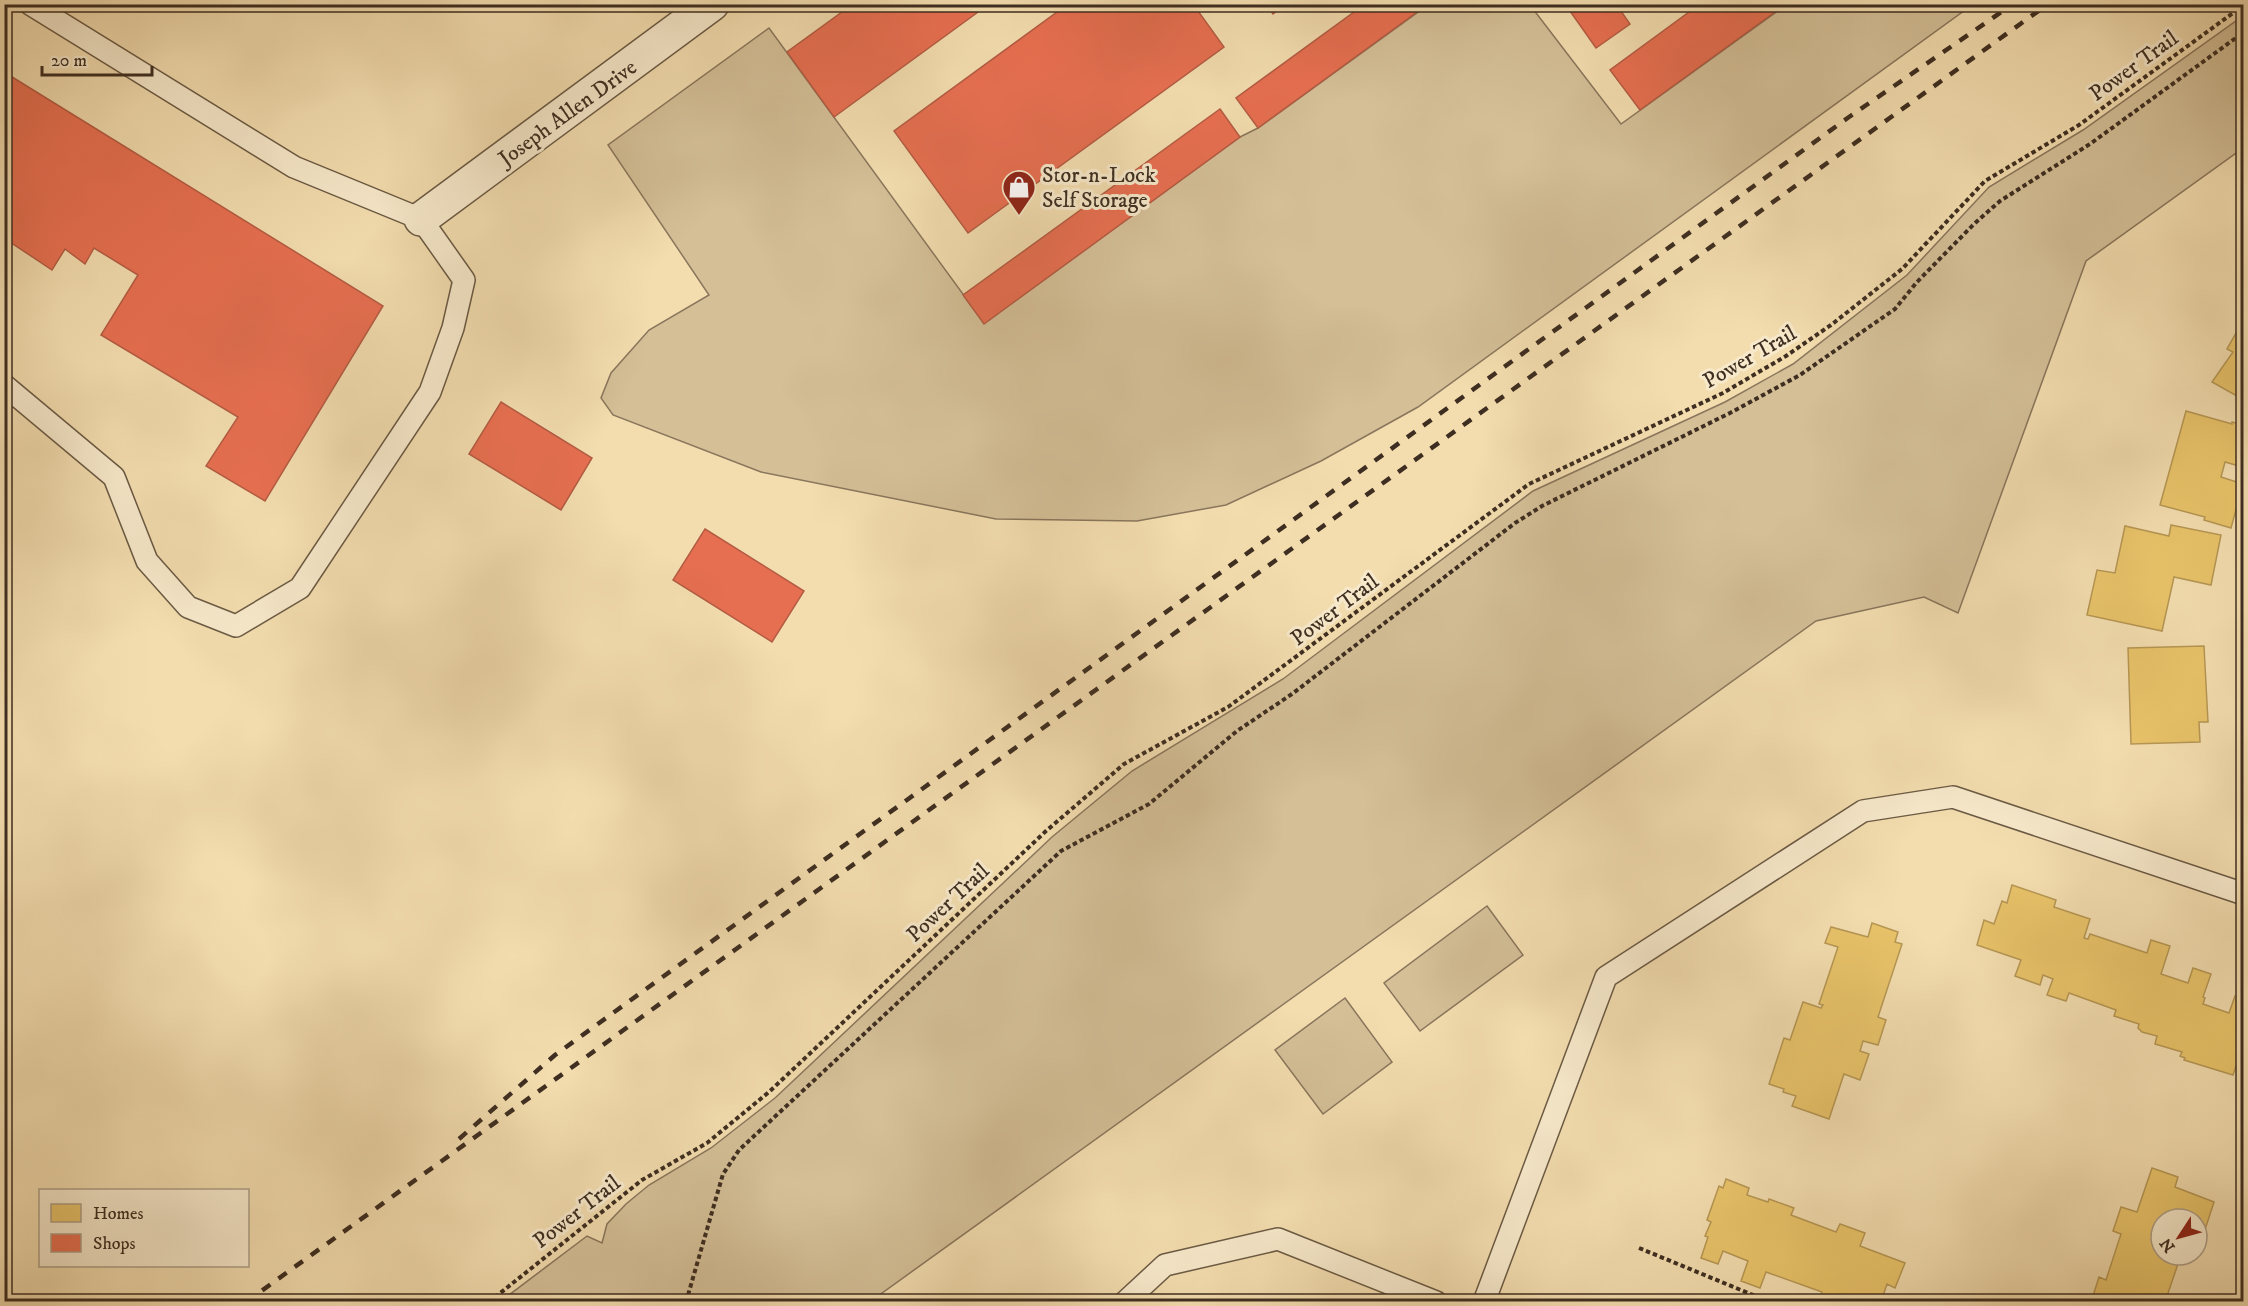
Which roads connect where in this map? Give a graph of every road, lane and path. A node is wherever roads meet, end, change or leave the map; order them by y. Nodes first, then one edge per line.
1 (30, 4) edge
2 (712, 4) edge
3 (2244, 5) edge
4 (2244, 32) edge
5 (421, 219) junction
6 (4, 385) edge
7 (2244, 894) edge
8 (1639, 1248) dead end
9 (489, 1302) edge
10 (686, 1302) edge
11 (1125, 1302) edge
12 (1436, 1302) edge
13 (1484, 1302) edge
14 (1770, 1302) edge

1 - 5 lane
2 - 5 street, Joseph Allen Drive
3 - 9 path, Power Trail
4 - 10 path
5 - 6 lane
7 - 13 lane
8 - 14 path
11 - 12 lane

